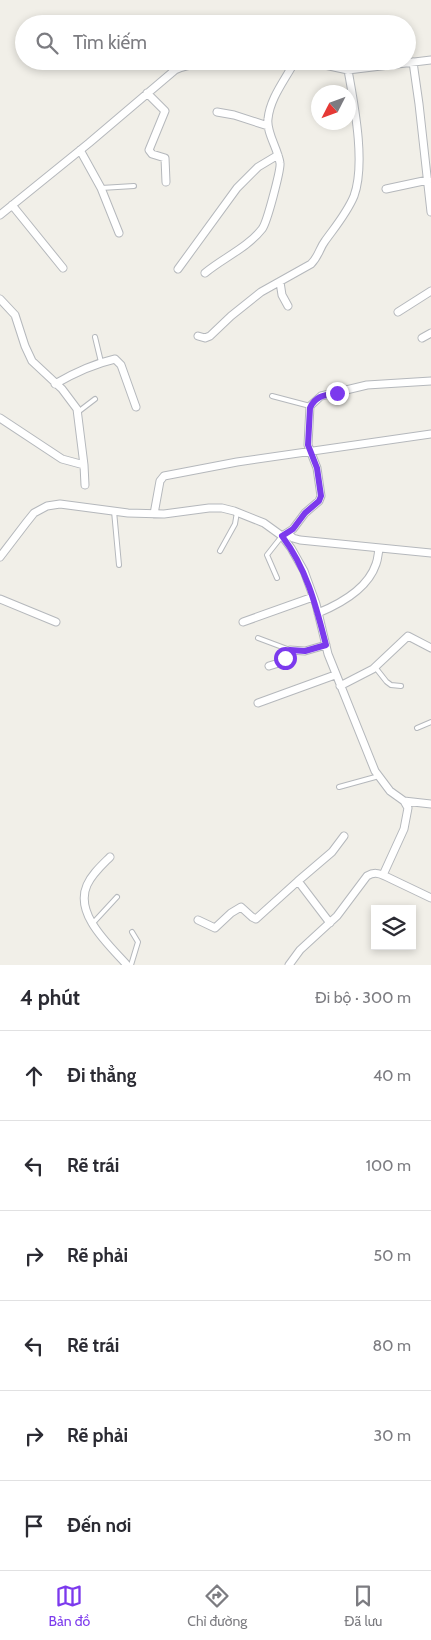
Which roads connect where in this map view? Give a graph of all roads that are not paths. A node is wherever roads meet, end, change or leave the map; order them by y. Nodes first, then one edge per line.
1 (431, 60) edge
2 (416, 62) edge
3 (176, 70) edge
4 (291, 70) edge
5 (348, 70) edge
6 (414, 70) edge
7 (147, 93) junction
8 (216, 112) dead end
9 (268, 126) junction
10 (80, 150) junction
11 (278, 155) junction
12 (428, 180) junction
13 (166, 182) dead end
14 (134, 186) dead end
15 (101, 188) junction
16 (386, 189) dead end
17 (12, 205) junction
18 (431, 212) edge
19 (0, 215) edge
20 (119, 233) dead end
21 (63, 268) dead end
22 (178, 269) dead end
23 (205, 273) dead end
24 (280, 282) junction
25 (431, 291) edge
26 (0, 299) edge
27 (288, 306) dead end
28 (398, 312) dead end
29 (431, 333) edge
30 (198, 336) dead end
31 (95, 337) dead end
32 (422, 338) dead end
33 (101, 362) junction
34 (431, 381) edge
35 (55, 384) junction
36 (272, 396) dead end
37 (95, 399) dead end
38 (310, 406) junction
39 (136, 407) dead end
40 (78, 412) junction
41 (0, 418) edge
42 (431, 434) edge
43 (310, 452) junction
44 (84, 465) junction
45 (85, 485) dead end
46 (114, 511) junction
47 (237, 512) junction
48 (154, 514) junction
49 (284, 535) junction
50 (379, 549) junction
51 (220, 551) dead end
52 (431, 553) edge
53 (0, 557) edge
54 (119, 565) dead end
55 (277, 578) dead end
56 (314, 596) junction
57 (0, 599) edge
58 (318, 613) junction
59 (56, 622) dead end
60 (242, 622) dead end
61 (258, 638) dead end
62 (326, 645) junction
63 (431, 648) edge
64 (290, 650) junction
65 (269, 666) dead end
66 (374, 667) junction
67 (335, 675) junction
68 (340, 686) junction
69 (401, 686) dead end
70 (258, 702) dead end
71 (431, 722) edge
72 (417, 728) dead end
73 (379, 776) junction
74 (339, 787) dead end
75 (404, 801) junction
76 (431, 804) edge
77 (344, 836) dead end
78 (110, 857) dead end
79 (383, 875) junction
80 (298, 881) junction
81 (117, 897) dead end
82 (431, 898) edge
83 (198, 920) dead end
84 (93, 923) junction
85 (330, 923) junction
86 (132, 932) dead end
87 (129, 965) edge
88 (288, 965) edge

1 - 2 street
3 - 7 street
4 - 9 street
5 - 24 street
6 - 12 street
7 - 10 street
7 - 13 street
8 - 9 street
9 - 11 street
10 - 15 street
10 - 17 street
11 - 22 street
11 - 23 street
12 - 16 street
12 - 18 street
14 - 15 lane
15 - 20 street
17 - 19 street
17 - 21 street
24 - 27 street
24 - 30 street
25 - 28 street
26 - 35 street
29 - 32 street
31 - 33 lane
33 - 35 street
33 - 39 street
34 - 38 street
35 - 40 street
36 - 38 lane
37 - 40 lane
38 - 43 street
40 - 44 street
41 - 44 street
42 - 43 street
43 - 48 street
43 - 49 street
44 - 45 street
46 - 48 street
46 - 53 street
46 - 54 lane
47 - 48 street
47 - 49 street
47 - 51 lane
49 - 50 street
49 - 55 lane
49 - 56 street
50 - 52 street
50 - 58 street
56 - 58 street
56 - 60 street
57 - 59 street
58 - 62 street
61 - 64 lane
62 - 64 street
62 - 67 street
63 - 66 street
64 - 65 street
66 - 68 street
66 - 69 lane
67 - 68 street
67 - 70 street
68 - 73 street
71 - 72 lane
73 - 74 lane
73 - 75 street
75 - 76 street
75 - 79 street
77 - 80 street
78 - 84 street
79 - 82 street
79 - 85 street
80 - 83 street
80 - 85 street
81 - 84 lane
84 - 87 street
85 - 88 street
86 - 87 lane

